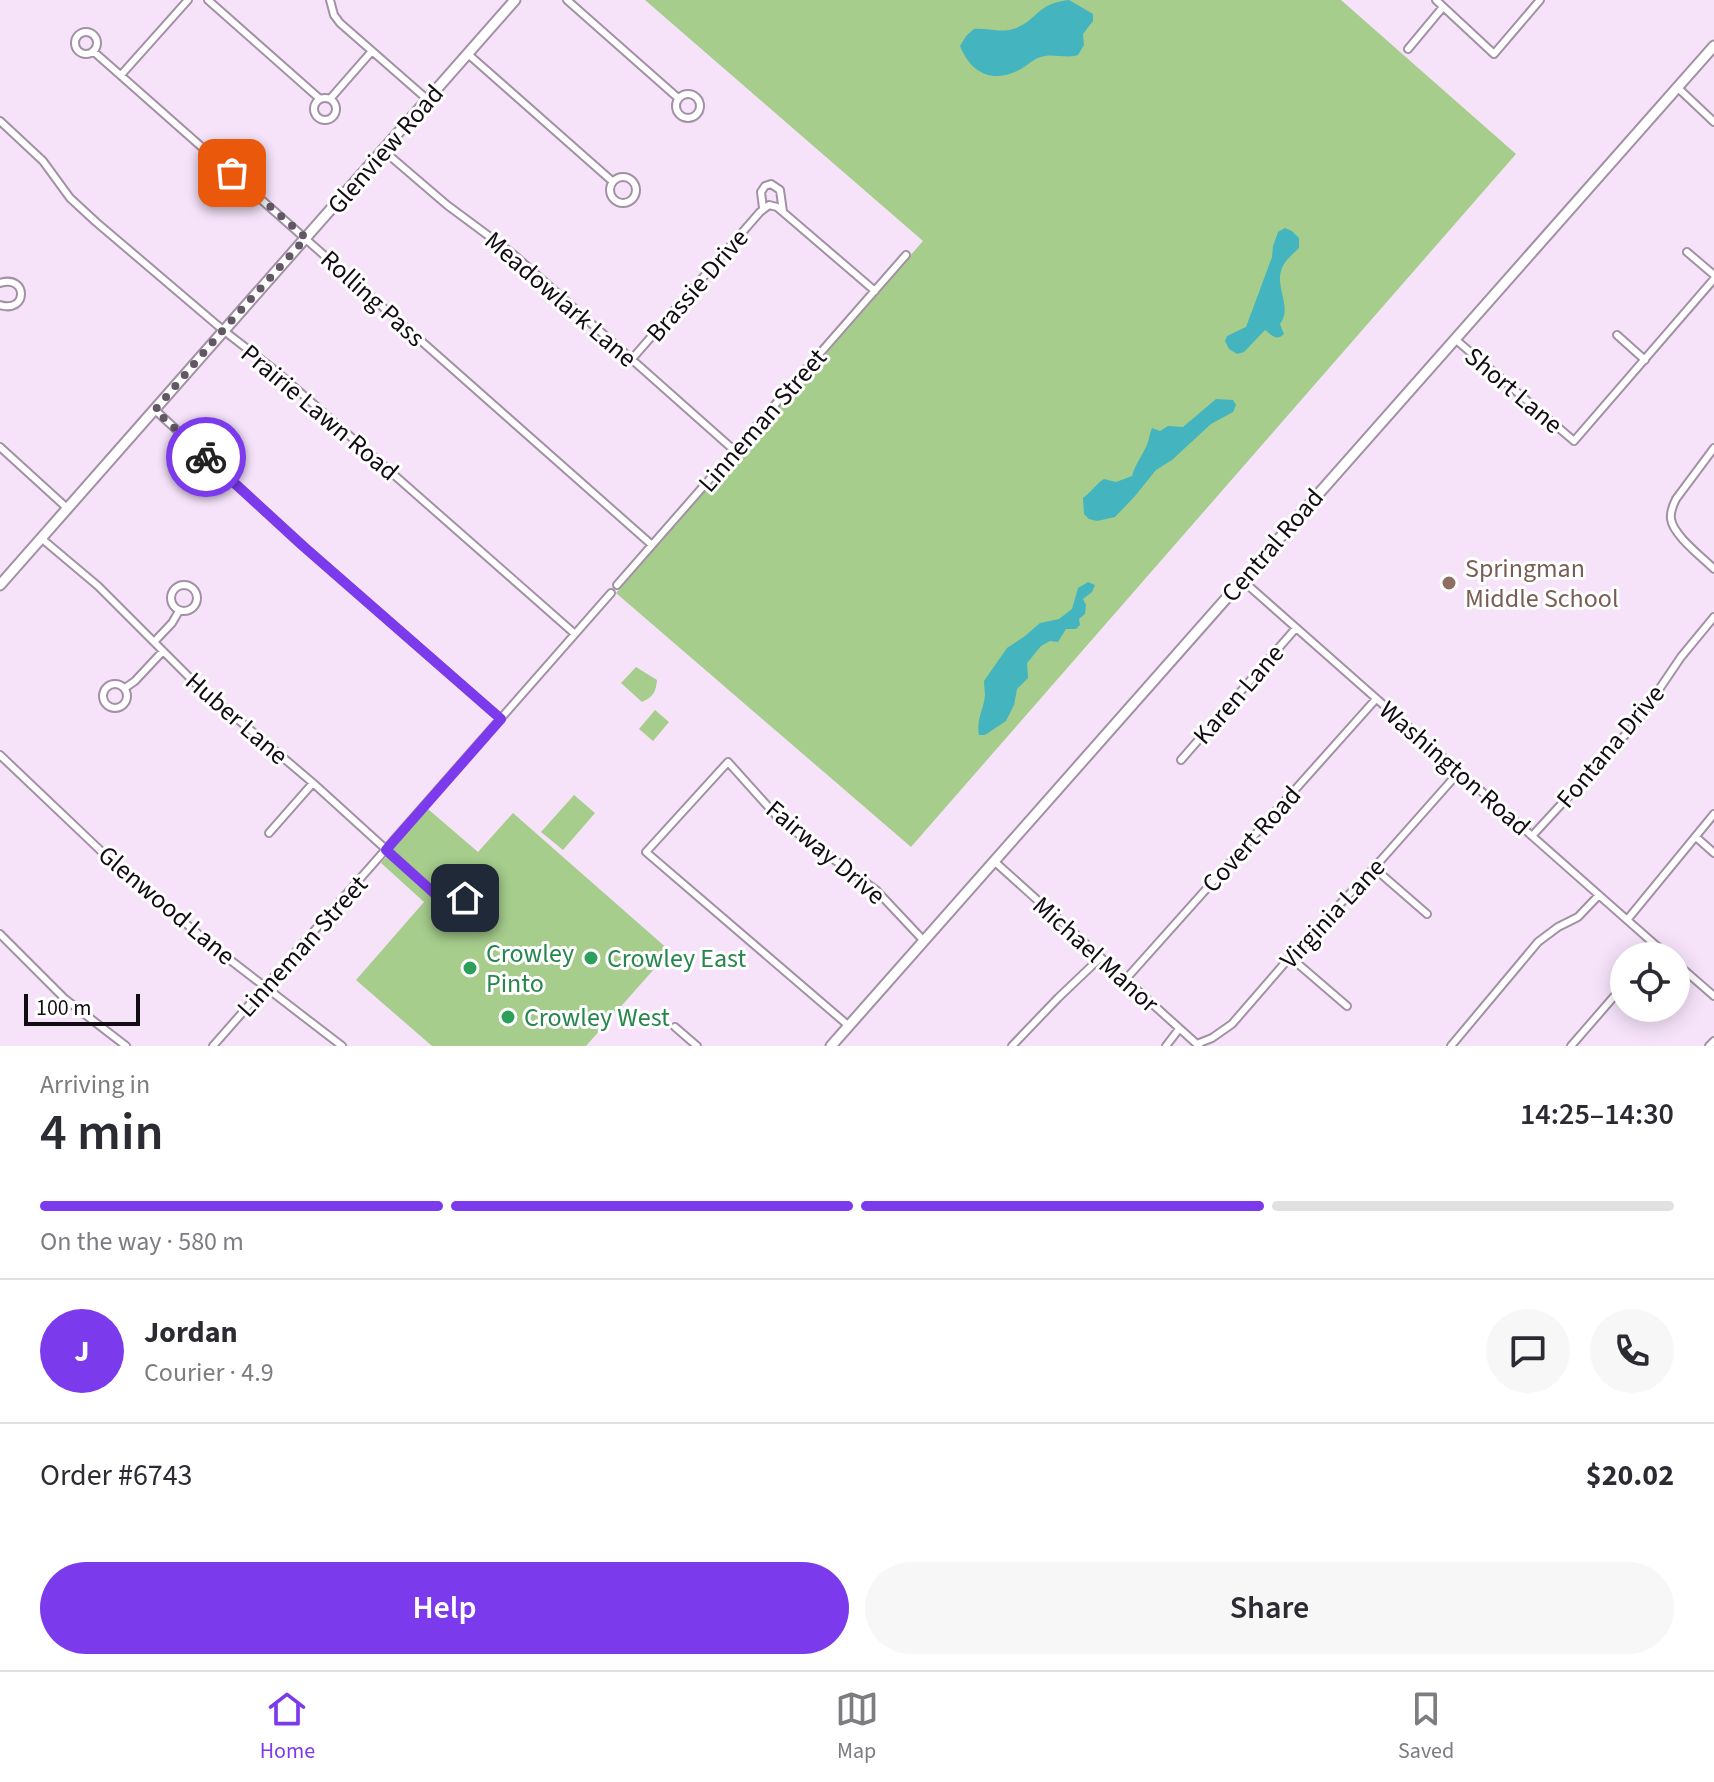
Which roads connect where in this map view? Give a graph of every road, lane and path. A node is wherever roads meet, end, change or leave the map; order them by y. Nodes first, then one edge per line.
1 (188, 0) edge
2 (208, 0) edge
3 (330, 0) edge
4 (515, 0) edge
5 (567, 0) edge
6 (1436, 0) edge
7 (1540, 0) edge
8 (1443, 7) junction
9 (1714, 46) edge
10 (1408, 49) dead end
11 (93, 51) dead end
12 (372, 51) junction
13 (468, 54) junction
14 (121, 75) junction
15 (1678, 88) junction
16 (678, 98) junction
17 (320, 99) junction
18 (330, 99) junction
19 (428, 100) junction
20 (0, 121) edge
21 (1714, 122) edge
22 (384, 151) junction
23 (612, 181) junction
24 (762, 210) junction
25 (780, 210) junction
26 (306, 238) junction
27 (1687, 252) dead end
28 (906, 255) dead end
29 (1713, 280) edge
30 (0, 283) edge
31 (875, 291) junction
32 (0, 305) edge
33 (223, 330) junction
34 (1617, 335) dead end
35 (1455, 339) junction
36 (631, 360) junction
37 (1645, 360) junction
38 (155, 410) junction
39 (0, 447) edge
40 (1714, 448) edge
41 (735, 451) junction
42 (67, 508) junction
43 (41, 538) junction
44 (652, 545) junction
45 (1714, 569) edge
46 (1242, 580) junction
47 (0, 585) edge
48 (617, 585) dead end
49 (611, 593) dead end
50 (179, 611) junction
51 (1714, 617) edge
52 (1296, 628) junction
53 (575, 634) junction
54 (154, 642) junction
55 (163, 651) junction
56 (125, 688) junction
57 (1376, 699) junction
58 (501, 719) junction
59 (0, 755) edge
60 (1181, 760) dead end
61 (1459, 772) junction
62 (313, 783) junction
63 (1714, 814) edge
64 (269, 833) dead end
65 (1532, 836) junction
66 (1696, 837) junction
67 (386, 850) junction
68 (1714, 853) edge
69 (994, 861) junction
70 (1374, 868) junction
71 (1599, 895) junction
72 (444, 902) junction
73 (1427, 914) dead end
74 (1627, 920) junction
75 (0, 934) edge
76 (924, 941) junction
77 (1652, 942) edge
78 (1290, 957) junction
79 (1100, 958) junction
80 (1690, 975) edge
81 (1125, 980) junction
82 (266, 986) junction
83 (1714, 996) edge
84 (1610, 1001) edge
85 (1347, 1006) dead end
86 (849, 1026) junction
87 (675, 1027) dead end
88 (1179, 1029) junction
89 (1714, 1041) edge
90 (1198, 1045) edge
91 (126, 1046) edge
92 (213, 1046) edge
93 (342, 1046) edge
94 (697, 1046) edge
95 (831, 1046) edge
96 (1012, 1046) edge
97 (1166, 1046) edge
98 (1451, 1046) edge
99 (1571, 1046) edge
100 (1709, 1046) edge

1 - 14 street
2 - 17 street
3 - 12 street
4 - 13 main road, Glenview Road
5 - 16 street
6 - 8 street
7 - 8 street
8 - 10 street
9 - 15 main road, Central Road
11 - 14 street, Rolling Pass
12 - 18 street
12 - 19 street
13 - 19 main road, Glenview Road
13 - 23 street
14 - 26 street, Rolling Pass
15 - 21 street
15 - 35 main road, Central Road
16 - 16 street
17 - 18 street
17 - 18 street
19 - 22 main road, Glenview Road
20 - 33 street, Prairie Lawn Road
22 - 26 main road, Glenview Road
22 - 36 street, Meadowlark Lane
23 - 23 street
24 - 25 street, Brassie Drive
24 - 25 street, Brassie Drive
24 - 36 street, Brassie Drive
25 - 31 street
26 - 33 main road, Glenview Road
26 - 44 street, Rolling Pass
27 - 29 street
28 - 31 street, Linneman Street
29 - 37 street
30 - 32 street
31 - 41 street, Linneman Street
33 - 38 main road, Glenview Road
33 - 53 street, Prairie Lawn Road
34 - 37 street
35 - 37 street, Short Lane
35 - 46 main road, Central Road
36 - 41 street, Meadowlark Lane
38 - 42 main road, Glenview Road
38 - 58 street
39 - 42 street
40 - 45 street
41 - 44 street, Linneman Street
42 - 43 main road, Glenview Road
43 - 47 main road, Glenview Road
43 - 54 street, Huber Lane
44 - 48 street, Linneman Street
46 - 52 street, Washington Road
46 - 69 main road, Central Road
49 - 53 street, Linneman Street
50 - 50 street
50 - 54 street
51 - 65 street, Fontana Drive
52 - 57 street, Washington Road
52 - 60 street, Karen Lane
53 - 58 street, Linneman Street
54 - 55 street, Huber Lane
55 - 56 street, Huber Lane
55 - 62 street, Huber Lane
56 - 56 street, Huber Lane
57 - 61 street, Washington Road
57 - 81 street, Covert Road
58 - 67 street, Linneman Street
59 - 82 street, Glenwood Lane
61 - 65 street, Washington Road
61 - 70 street, Virginia Lane
62 - 64 street, Huber Lane
62 - 67 street, Huber Lane
63 - 66 street
65 - 71 street, Washington Road
66 - 68 street
66 - 74 street
67 - 72 street, Huber Lane
67 - 82 street, Linneman Street
69 - 76 main road, Central Road
69 - 79 street, Michael Manor
70 - 73 street
70 - 78 street, Virginia Lane
71 - 74 street, Washington Road
71 - 98 street
72 - 72 street, Huber Lane
74 - 77 street, Washington Road
75 - 91 street
76 - 86 main road, Central Road
76 - 86 street, Fairway Drive
78 - 85 street
78 - 90 street, Virginia Lane
79 - 81 street, Michael Manor
79 - 96 street
80 - 83 street
81 - 88 street, Michael Manor
82 - 92 street, Linneman Street
82 - 93 street, Glenwood Lane
84 - 99 street
86 - 95 main road, Central Road
87 - 94 street
88 - 90 street, Michael Manor
88 - 97 street
89 - 100 street

